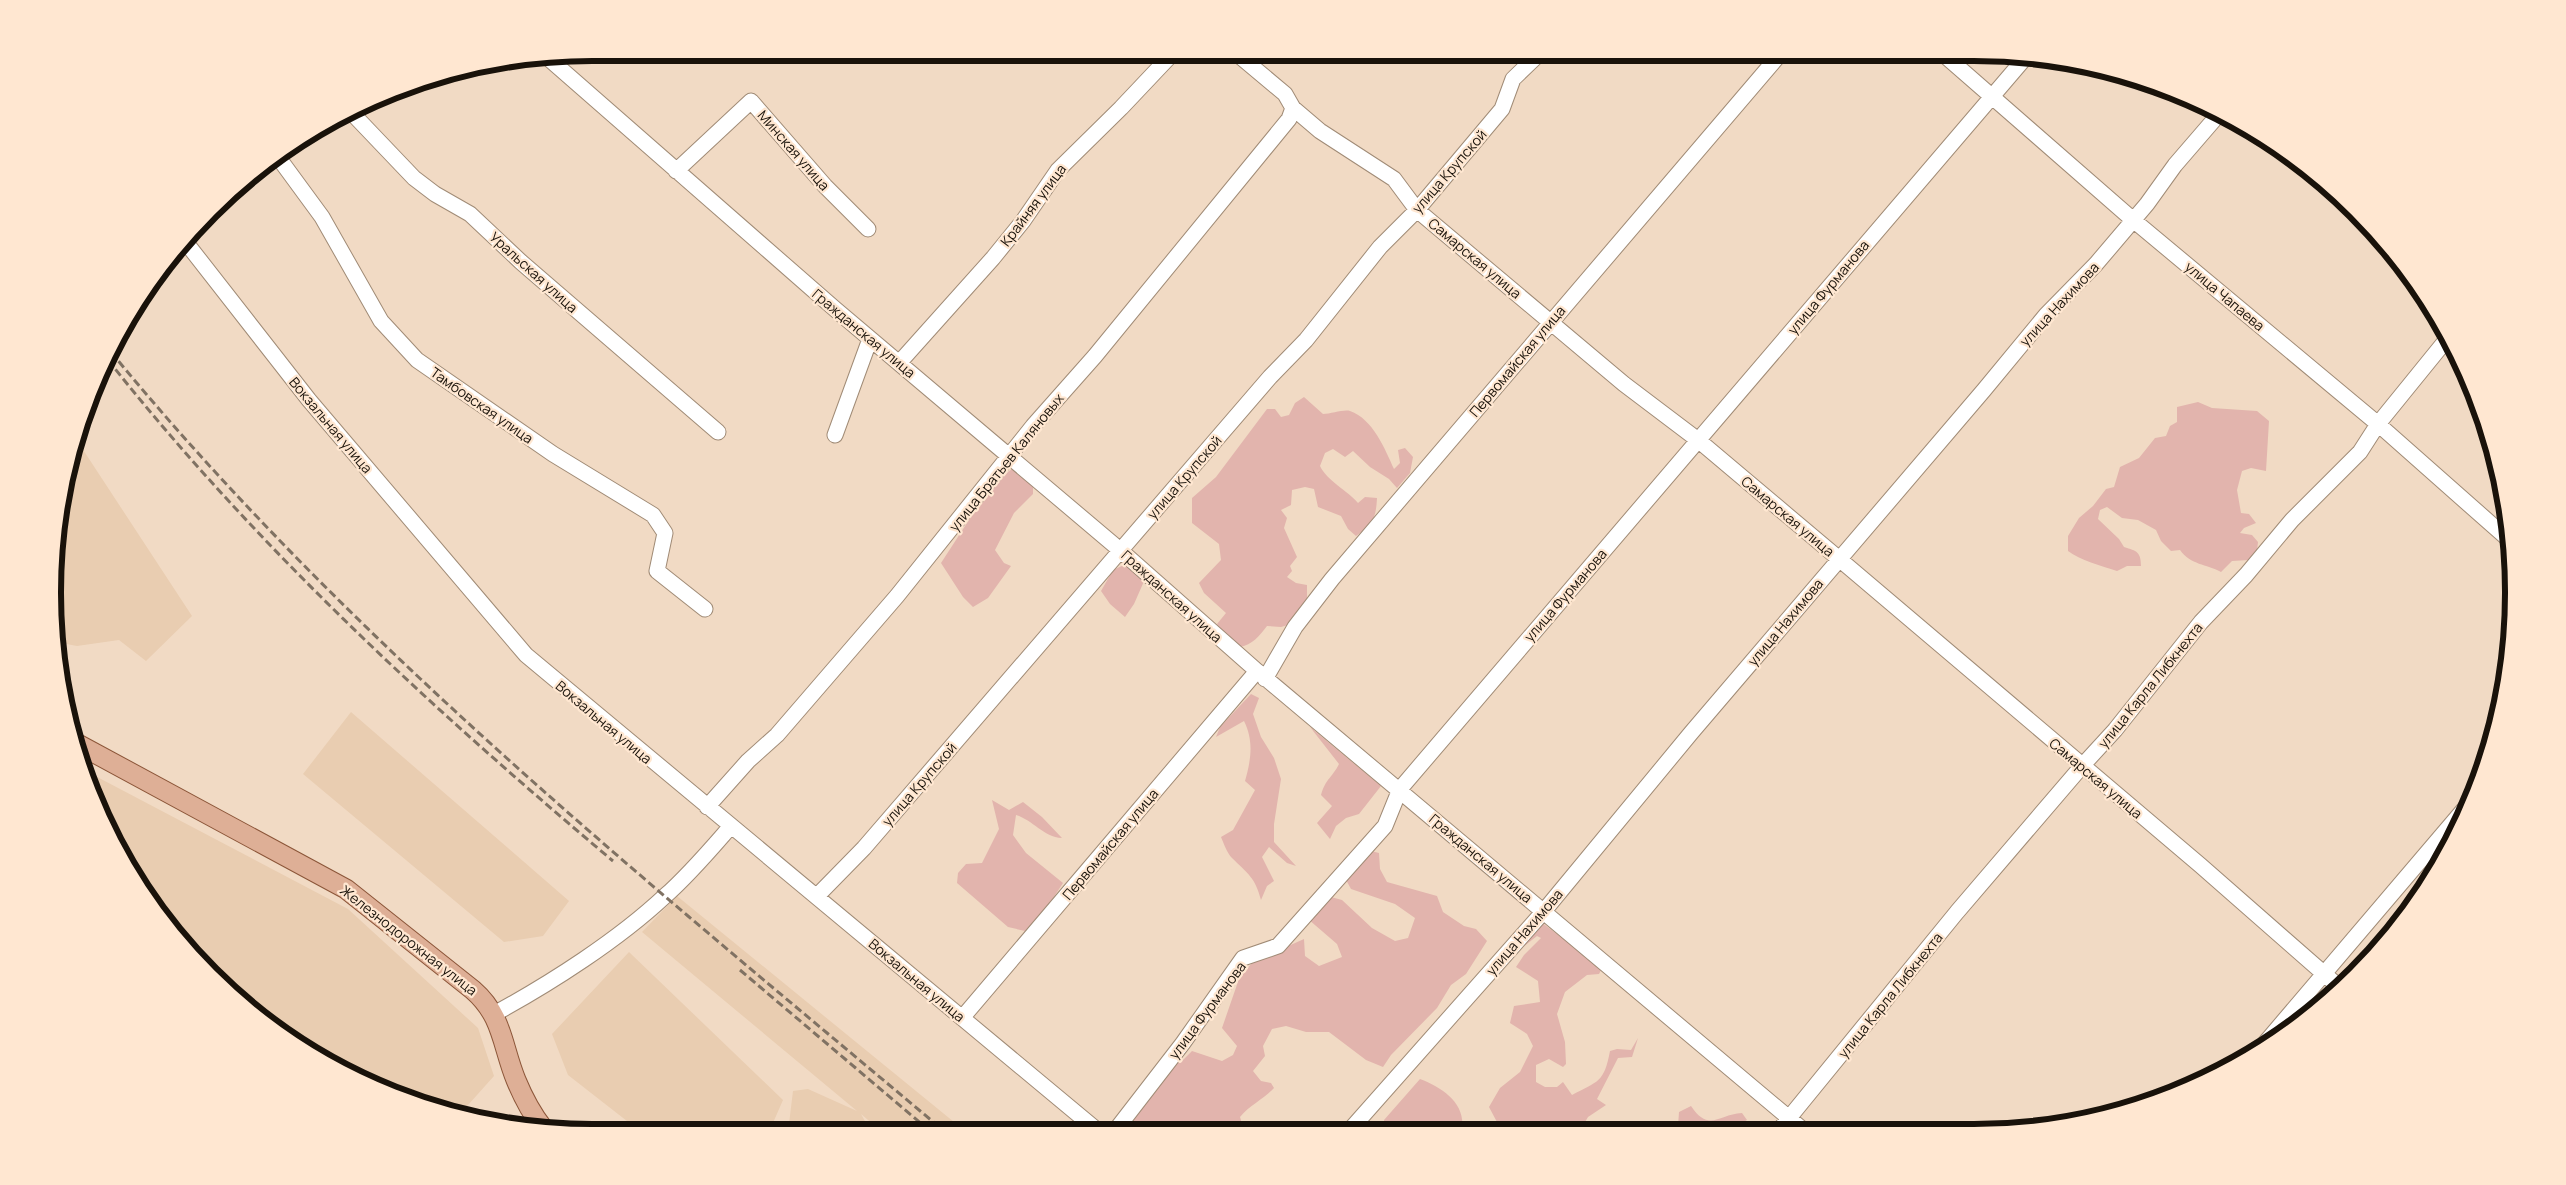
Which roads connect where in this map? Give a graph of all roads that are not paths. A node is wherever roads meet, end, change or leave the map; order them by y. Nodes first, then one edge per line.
1 (1165, 61) edge
2 (1246, 61) edge
3 (1531, 61) edge
4 (1773, 61) edge
5 (1952, 61) edge
6 (553, 63) edge
7 (2021, 63) edge
8 (1994, 97) junction
9 (1293, 108) junction
10 (356, 117) edge
11 (2214, 119) edge
12 (282, 162) edge
13 (676, 171) junction
14 (1417, 210) junction
15 (2132, 220) junction
16 (868, 229) dead end
17 (189, 247) edge
18 (1549, 321) junction
19 (870, 339) junction
20 (2443, 344) edge
21 (899, 363) junction
22 (2378, 424) junction
23 (718, 432) dead end
24 (835, 435) dead end
25 (1698, 440) junction
26 (1010, 456) junction
27 (2501, 533) edge
28 (1120, 550) junction
29 (1838, 558) junction
30 (705, 609) dead end
31 (1261, 675) junction
32 (84, 747) edge
33 (2082, 766) junction
34 (1400, 789) junction
35 (707, 807) junction
36 (731, 826) junction
37 (2451, 826) edge
38 (817, 896) junction
39 (1544, 911) junction
40 (2323, 974) junction
41 (2334, 983) edge
42 (494, 1014) junction
43 (962, 1018) junction
44 (2278, 1028) edge
45 (538, 1121) edge
46 (1785, 1123) edge
47 (1090, 1124) edge
48 (1119, 1124) edge
49 (1355, 1124) edge

1 - 21 street, Крайняя улица
2 - 9 street, Самарская улица
3 - 14 street, улица Крупской
4 - 18 street, Первомайская улица
5 - 8 street, улица Чапаева
6 - 13 street, Гражданская улица
7 - 8 street, улица Фурманова
8 - 15 street, улица Чапаева
8 - 25 street, улица Фурманова
9 - 14 street, Самарская улица
9 - 26 street, улица Братьев Каляновых
10 - 23 street, Уральская улица
11 - 15 street, улица Нахимова
12 - 30 street, Тамбовская улица
13 - 16 street, Минская улица
13 - 19 street, Гражданская улица
14 - 18 street, Самарская улица
14 - 28 street, улица Крупской
15 - 22 street, улица Чапаева
15 - 29 street, улица Нахимова
17 - 35 street, Вокзальная улица
18 - 25 street, Самарская улица
18 - 31 street, Первомайская улица
19 - 21 street, Гражданская улица
19 - 24 street
20 - 22 street, улица Карла Либкнехта
21 - 26 street, Гражданская улица
22 - 27 street, улица Чапаева
22 - 33 street, улица Карла Либкнехта
25 - 29 street, Самарская улица
25 - 34 street, улица Фурманова
26 - 28 street, Гражданская улица
26 - 35 street, улица Братьев Каляновых
28 - 31 street, Гражданская улица
28 - 38 street, улица Крупской
29 - 33 street, Самарская улица
29 - 39 street, улица Нахимова
31 - 34 street, Гражданская улица
31 - 43 street, Первомайская улица
32 - 42 main road, Железнодорожная улица
33 - 40 street, Самарская улица
33 - 46 street, улица Карла Либкнехта
34 - 39 street, Гражданская улица
34 - 48 street, улица Фурманова
35 - 36 street, Вокзальная улица
36 - 38 street, Вокзальная улица
36 - 42 street
37 - 40 street
38 - 43 street, Вокзальная улица
39 - 46 street, Гражданская улица
39 - 49 street, улица Нахимова
40 - 41 street, Самарская улица
40 - 44 street
42 - 45 main road, Железнодорожная улица
43 - 47 street, Вокзальная улица

